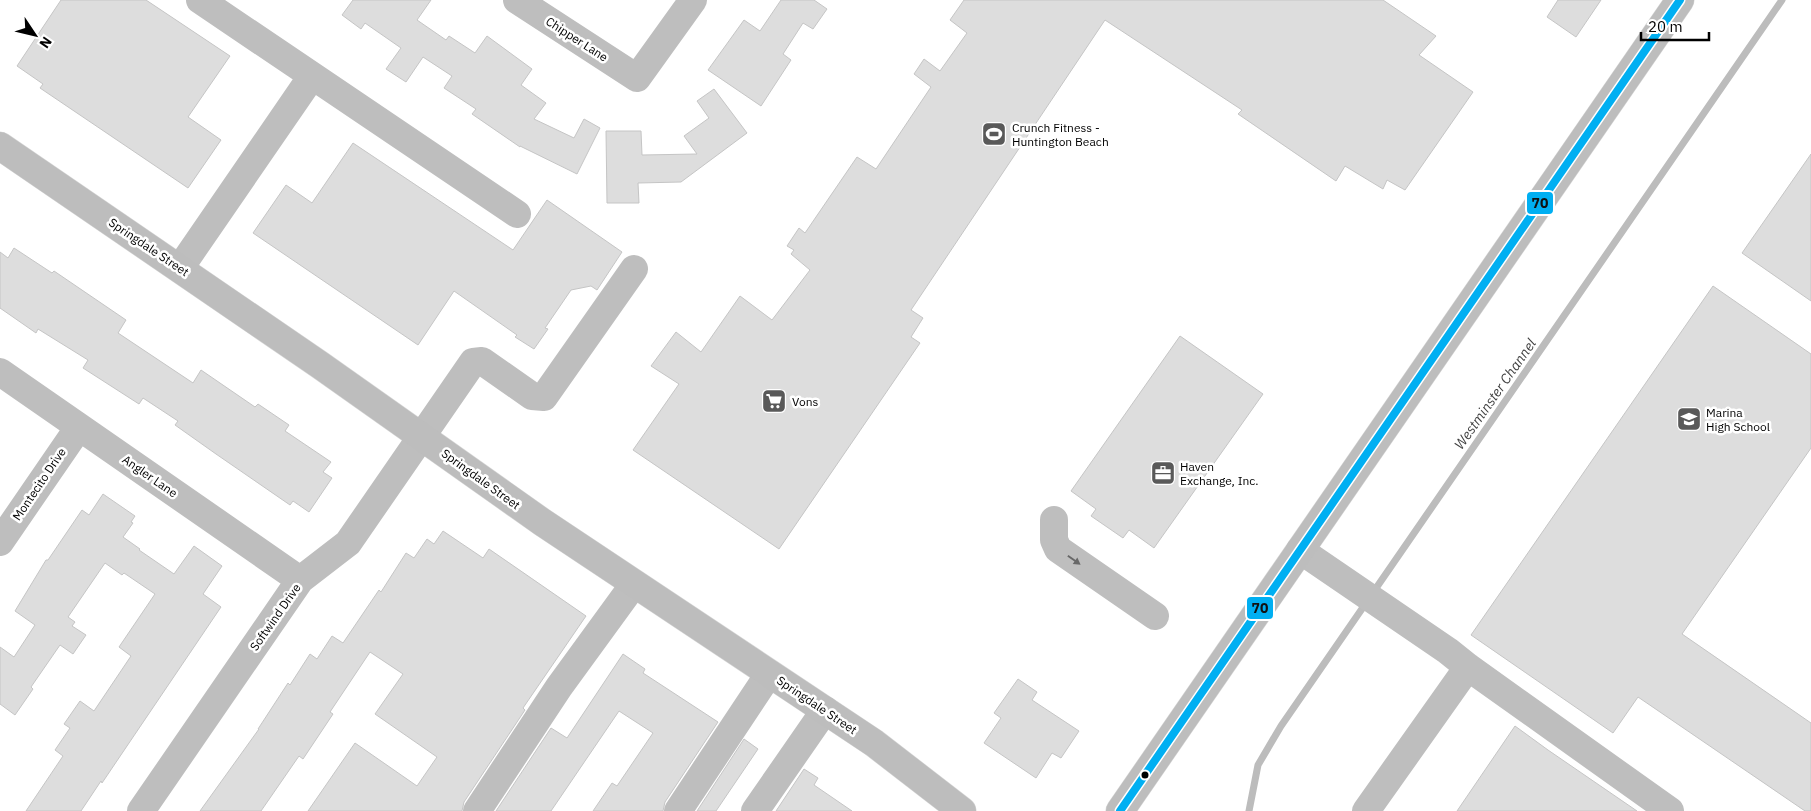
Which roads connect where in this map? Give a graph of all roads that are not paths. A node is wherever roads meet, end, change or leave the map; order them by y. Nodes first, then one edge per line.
1 (200, 0) edge
2 (517, 0) edge
3 (693, 0) edge
4 (1680, 0) edge
5 (312, 76) junction
6 (0, 146) edge
7 (517, 214) dead end
8 (180, 268) junction
9 (634, 269) dead end
10 (0, 372) edge
11 (78, 427) junction
12 (422, 436) junction
13 (1054, 520) dead end
14 (0, 542) edge
15 (1300, 550) junction
16 (300, 580) junction
17 (634, 584) junction
18 (1155, 616) dead end
19 (1468, 667) junction
20 (770, 674) junction
21 (825, 710) junction
22 (142, 811) edge
23 (477, 811) edge
24 (678, 811) edge
25 (755, 811) edge
26 (962, 811) edge
27 (1120, 811) edge
28 (1366, 811) edge
29 (1670, 811) edge

1 - 5 street
2 - 3 street, Chipper Lane
4 - 15 main road
5 - 7 street
5 - 8 street
6 - 8 main road, Springdale Street
8 - 12 main road, Springdale Street
9 - 12 street, Softwind Drive
10 - 11 street, Angler Lane
11 - 14 street, Montecito Drive
11 - 16 street, Angler Lane
12 - 16 street, Softwind Drive
12 - 17 main road, Springdale Street
13 -> 18 street
15 - 19 street
15 - 27 main road
16 - 22 street, Softwind Drive
17 - 20 main road, Springdale Street
17 - 23 street
19 - 28 street
19 - 29 street
20 - 21 main road, Springdale Street
20 - 24 street
21 - 25 street
21 - 26 main road, Springdale Street

